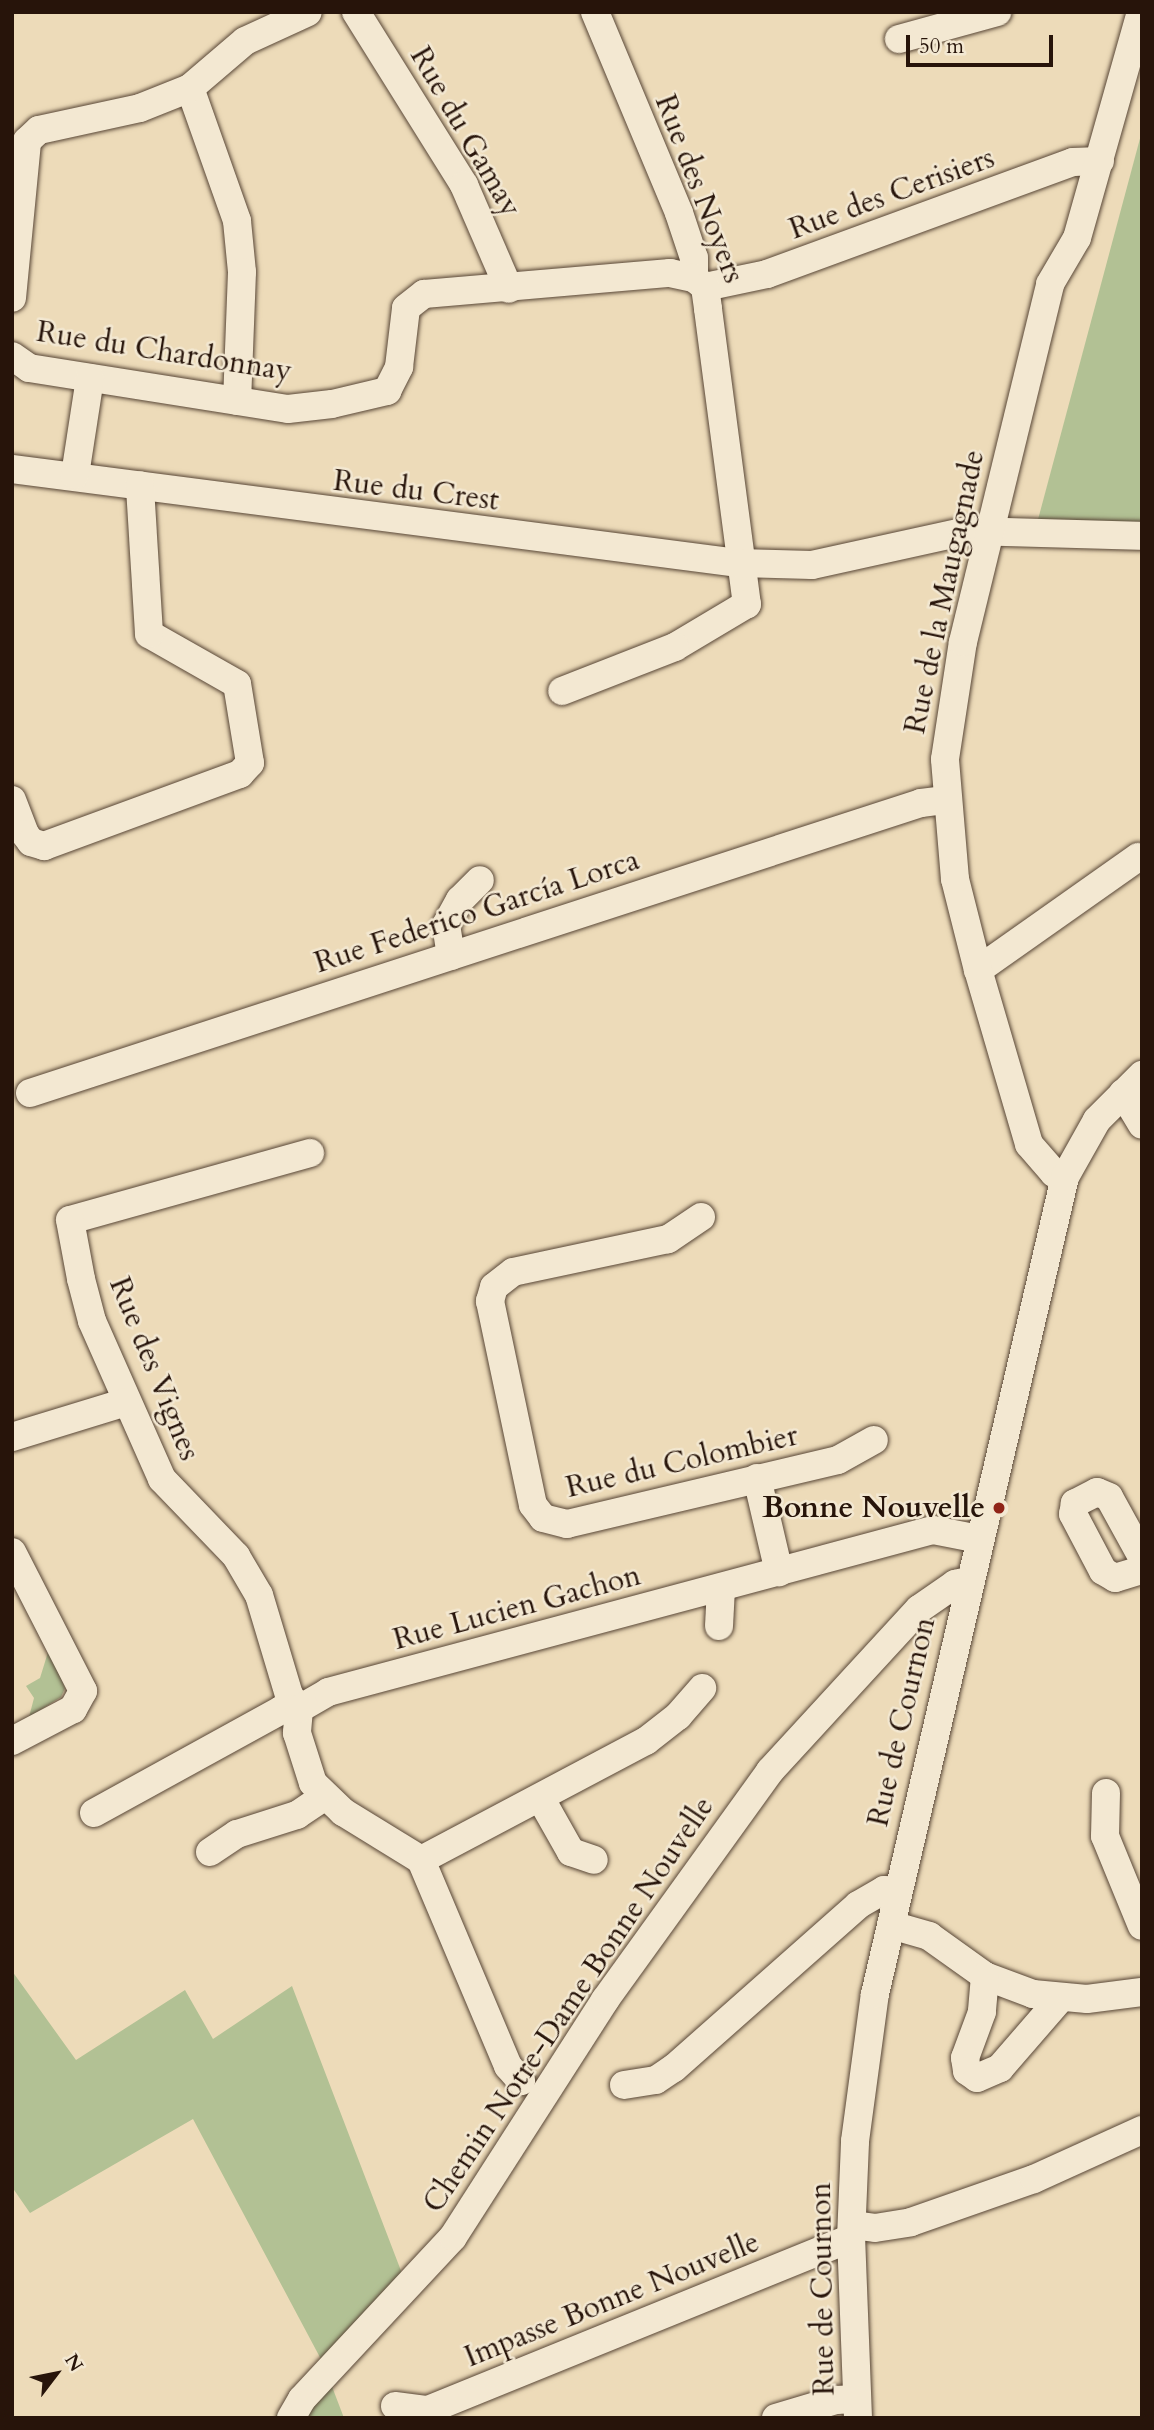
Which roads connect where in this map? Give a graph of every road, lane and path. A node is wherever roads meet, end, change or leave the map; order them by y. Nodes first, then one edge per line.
1 (308, 12) edge
2 (356, 12) edge
3 (595, 12) edge
4 (997, 12) edge
5 (1141, 12) edge
6 (899, 39) dead end
7 (190, 88) junction
8 (1100, 161) junction
9 (699, 282) junction
10 (509, 289) junction
11 (12, 298) edge
12 (12, 356) edge
13 (90, 378) junction
14 (237, 401) junction
15 (12, 469) edge
16 (75, 475) junction
17 (140, 485) junction
18 (990, 531) junction
19 (1142, 536) edge
20 (740, 564) junction
21 (562, 691) dead end
22 (12, 800) edge
23 (946, 800) junction
24 (1138, 857) dead end
25 (480, 880) dead end
26 (451, 956) junction
27 (978, 970) junction
28 (1132, 1084) edge
29 (30, 1093) dead end
30 (1142, 1125) edge
31 (310, 1153) dead end
32 (1065, 1177) junction
33 (701, 1217) dead end
34 (126, 1402) junction
35 (12, 1437) edge
36 (874, 1440) dead end
37 (757, 1478) junction
38 (979, 1539) junction
39 (12, 1552) edge
40 (1142, 1557) edge
41 (1142, 1570) edge
42 (779, 1572) junction
43 (968, 1581) junction
44 (721, 1588) junction
45 (719, 1626) dead end
46 (702, 1688) dead end
47 (299, 1709) junction
48 (12, 1741) edge
49 (1106, 1793) dead end
50 (324, 1797) junction
51 (541, 1799) junction
52 (94, 1813) dead end
53 (210, 1852) dead end
54 (421, 1860) junction
55 (594, 1860) dead end
56 (898, 1891) junction
57 (891, 1925) junction
58 (1142, 1926) edge
59 (985, 1976) junction
60 (1142, 1992) edge
61 (1059, 2000) junction
62 (521, 2081) dead end
63 (624, 2085) dead end
64 (1142, 2130) edge
65 (852, 2232) junction
66 (395, 2406) dead end
67 (857, 2409) edge
68 (290, 2418) edge
69 (776, 2418) edge

1 - 7 street, Rue du Chardonnay
2 - 10 street, Rue du Gamay
3 - 9 street, Rue des Noyers
4 - 6 street
5 - 8 street, Rue de la Maugagnade
7 - 11 street, Rue du Chardonnay
7 - 14 street
8 - 9 street, Rue des Cerisiers
8 - 18 street, Rue de la Maugagnade
9 - 10 street, Rue du Chardonnay
9 - 20 street, Rue des Noyers
10 - 14 street, Rue du Chardonnay
12 - 13 street, Rue du Chardonnay
13 - 14 street, Rue du Chardonnay
13 - 16 street
15 - 16 street, Rue du Crest
16 - 17 street, Rue du Crest
17 - 20 street, Rue du Crest
17 - 22 street
18 - 19 street, Rue du Crest
18 - 20 street, Rue du Crest
18 - 23 street, Rue de la Maugagnade
20 - 21 street, Rue des Noyers
23 - 26 street, Rue Federico García Lorca
23 - 27 street, Rue de la Maugagnade
24 - 27 street
25 - 26 street
26 - 29 street, Rue Federico García Lorca
27 - 32 street, Rue de la Maugagnade
28 - 30 street
28 - 32 street, Rue de Cournon
31 - 34 street, Rue des Vignes
32 - 38 street, Rue de Cournon
33 - 37 street, Rue du Colombier
34 - 35 street
34 - 47 street, Rue des Vignes
36 - 37 street, Rue du Colombier
37 - 42 street
38 - 42 street, Rue Lucien Gachon
38 - 43 street, Rue de Cournon
39 - 48 street
40 - 41 street
42 - 44 street, Rue Lucien Gachon
43 - 56 street, Rue de Cournon
43 - 68 street, Chemin Notre-Dame Bonne Nouvelle
44 - 45 street
44 - 47 street, Rue Lucien Gachon
46 - 51 street
47 - 50 street
47 - 52 street, Rue Lucien Gachon
49 - 58 street
50 - 53 street
50 - 54 street
51 - 54 street
51 - 55 street
54 - 62 street
56 - 57 street, Rue de Cournon
56 - 63 street
57 - 59 street
57 - 65 street, Rue de Cournon
59 - 61 street
59 - 61 street
60 - 61 street
64 - 65 street
65 - 66 street, Impasse Bonne Nouvelle
65 - 67 street, Rue de Cournon
67 - 69 street

